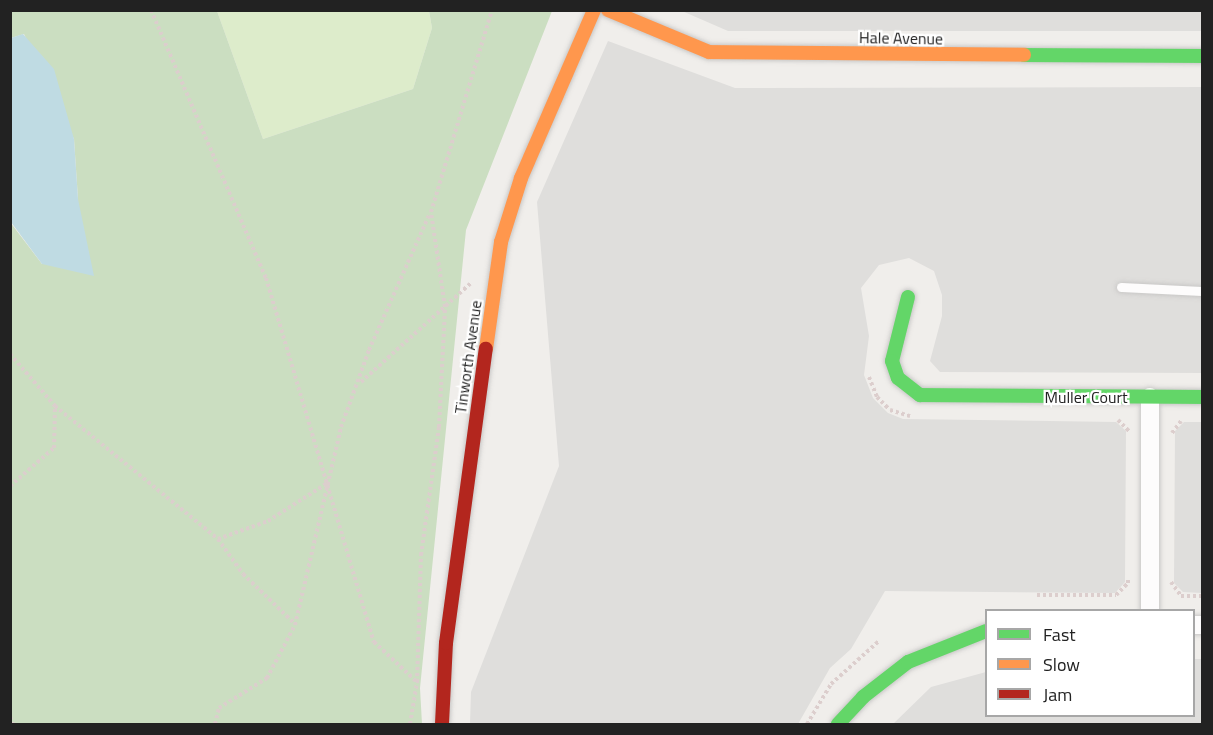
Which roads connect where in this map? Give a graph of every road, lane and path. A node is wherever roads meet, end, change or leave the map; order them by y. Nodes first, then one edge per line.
1 (152, 10) edge
2 (492, 10) edge
3 (594, 10) edge
4 (608, 10) edge
5 (1203, 56) edge
6 (431, 212) junction
7 (498, 257) junction
8 (1121, 286) dead end
9 (1203, 291) edge
10 (908, 297) dead end
11 (445, 307) junction
12 (10, 354) edge
13 (360, 383) junction
14 (1150, 397) junction
15 (1203, 397) edge
16 (55, 406) junction
17 (329, 482) junction
18 (10, 486) edge
19 (219, 539) junction
20 (1128, 576) dead end
21 (1171, 576) dead end
22 (1037, 595) dead end
23 (1203, 596) edge
24 (1150, 609) edge
25 (295, 625) junction
26 (985, 632) edge
27 (879, 640) dead end
28 (417, 682) junction
29 (10, 717) edge
30 (12, 724) edge
31 (215, 724) edge
32 (410, 724) edge
33 (442, 724) edge
34 (807, 724) edge
35 (838, 724) edge

1 - 17 path
2 - 6 path
3 - 7 street, Tinworth Avenue
4 - 5 street, Hale Avenue
6 - 11 path
6 - 13 path
7 - 11 path
7 - 33 street, Tinworth Avenue
8 - 9 lane
10 - 14 street, Muller Court
11 - 13 path
11 - 28 path
12 - 16 path
13 - 17 path
14 - 15 street
14 - 24 street, Muller Court
16 - 18 path
16 - 19 path
17 - 19 path
17 - 25 path
17 - 28 path
19 - 25 path
20 - 22 path
21 - 23 path
25 - 31 path
26 - 35 street
27 - 34 path
28 - 32 path
29 - 30 path

